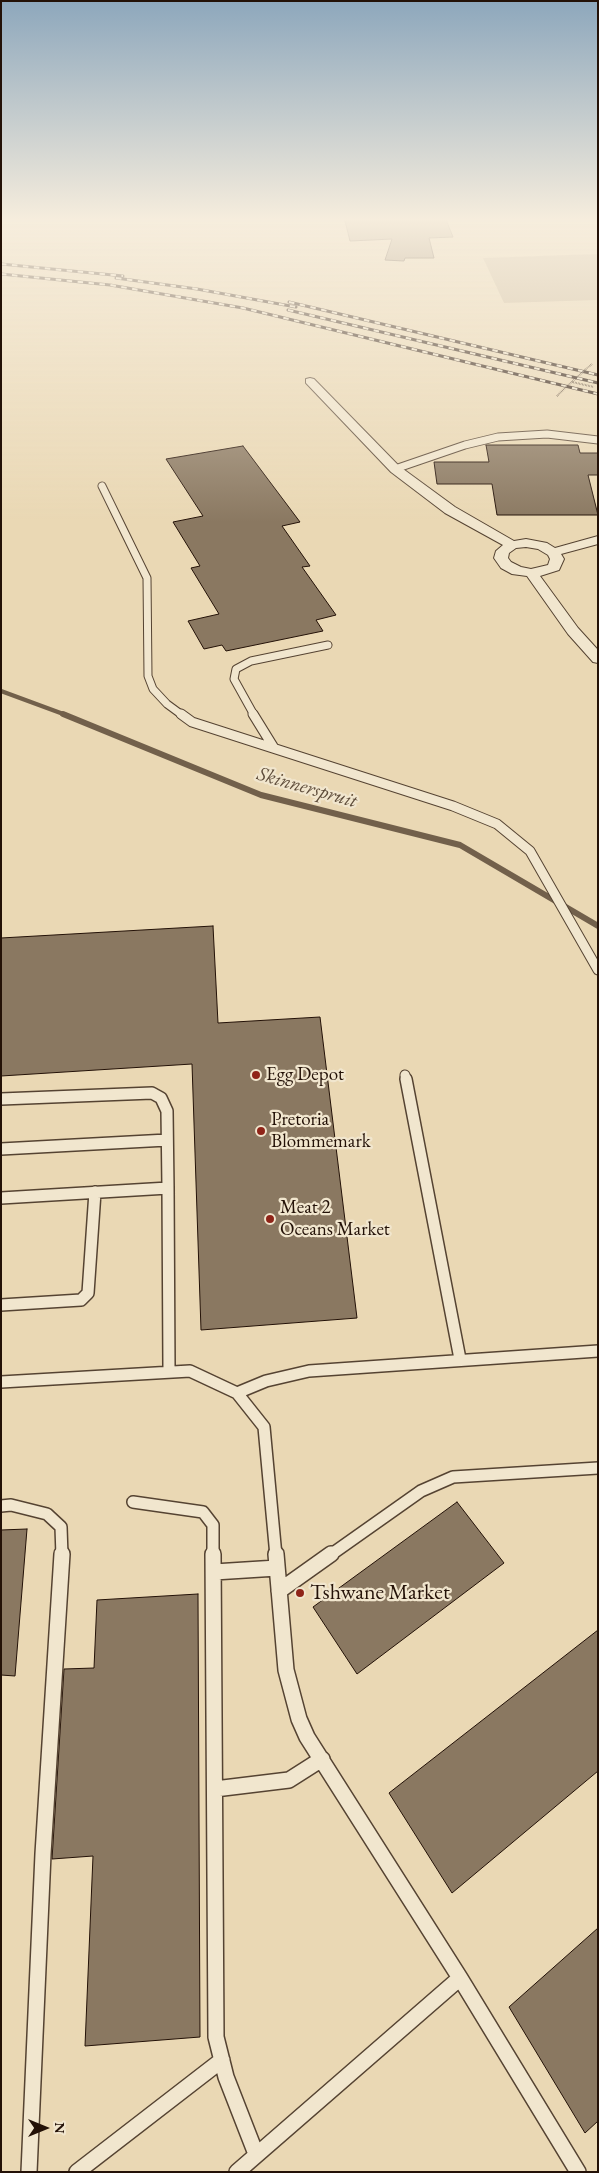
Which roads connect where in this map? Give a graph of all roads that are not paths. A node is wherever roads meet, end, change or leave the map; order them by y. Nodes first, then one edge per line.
1 (310, 381) dead end
2 (598, 440) edge
3 (394, 469) junction
4 (102, 486) dead end
5 (598, 540) edge
6 (512, 546) junction
7 (553, 552) junction
8 (531, 573) junction
9 (328, 645) dead end
10 (598, 659) edge
11 (274, 748) junction
12 (598, 970) edge
13 (406, 1075) dead end
14 (1, 1099) edge
15 (167, 1140) junction
16 (1, 1149) edge
17 (168, 1188) junction
18 (95, 1192) junction
19 (1, 1198) edge
20 (1, 1306) edge
21 (598, 1351) edge
22 (460, 1359) junction
23 (168, 1370) junction
24 (1, 1382) edge
25 (237, 1393) junction
26 (598, 1468) edge
27 (133, 1502) dead end
28 (1, 1506) edge
29 (277, 1568) junction
30 (214, 1572) junction
31 (279, 1591) junction
32 (322, 1759) junction
33 (215, 1789) junction
34 (460, 1978) junction
35 (222, 2060) junction
36 (256, 2154) junction
37 (240, 2171) edge
38 (29, 2172) edge
39 (77, 2172) edge
40 (578, 2172) edge

1 - 3 street
2 - 3 lane
3 - 6 street
4 - 11 lane
5 - 7 street
6 - 7 street
6 - 8 street
7 - 8 street
8 - 10 street
9 - 11 lane
11 - 12 lane
13 - 22 lane
14 - 15 lane
15 - 16 lane
15 - 17 lane
17 - 18 lane
17 - 23 lane
18 - 19 lane
18 - 20 lane
21 - 22 lane
22 - 25 lane
23 - 24 lane
23 - 25 lane
25 - 29 lane
26 - 31 lane
27 - 30 lane
28 - 38 lane
29 - 30 lane
29 - 31 lane
30 - 33 lane
31 - 32 lane
32 - 33 lane
32 - 34 lane
33 - 35 lane
34 - 36 lane
34 - 40 lane
35 - 36 lane
35 - 39 lane
36 - 37 lane

